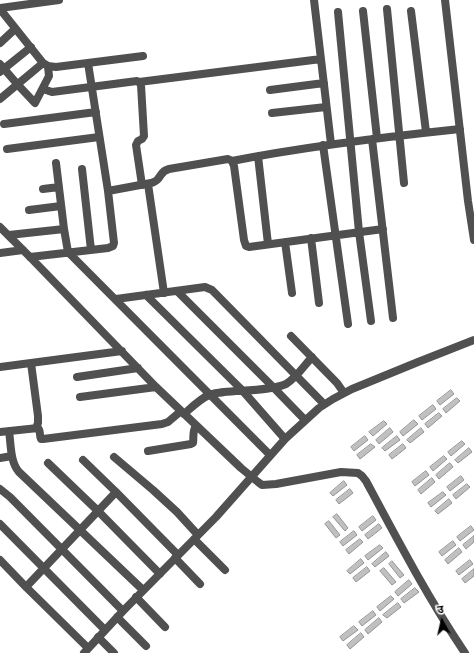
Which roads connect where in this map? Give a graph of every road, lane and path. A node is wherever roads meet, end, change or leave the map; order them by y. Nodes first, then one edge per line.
1 (59, 0) edge
2 (314, 0) edge
3 (445, 0) edge
4 (386, 8) dead end
5 (363, 11) dead end
6 (411, 11) dead end
7 (1, 12) edge
8 (338, 12) dead end
9 (15, 29) junction
10 (0, 42) edge
11 (31, 47) junction
12 (143, 56) dead end
13 (321, 59) junction
14 (88, 63) junction
15 (45, 64) junction
16 (2, 68) edge
17 (139, 82) junction
18 (324, 83) junction
19 (18, 85) junction
20 (92, 87) junction
21 (43, 89) junction
22 (270, 90) dead end
23 (0, 99) edge
24 (326, 107) junction
25 (96, 112) junction
26 (272, 113) dead end
27 (4, 124) dead end
28 (460, 129) junction
29 (426, 132) junction
30 (399, 135) junction
31 (99, 136) junction
32 (375, 138) junction
33 (350, 141) junction
34 (327, 144) junction
35 (7, 148) dead end
36 (258, 156) junction
37 (232, 161) junction
38 (56, 163) dead end
39 (82, 169) dead end
40 (404, 183) dead end
41 (145, 184) junction
42 (60, 187) junction
43 (43, 189) dead end
44 (108, 191) junction
45 (471, 201) edge
46 (61, 206) junction
47 (29, 210) dead end
48 (0, 227) edge
49 (64, 229) junction
50 (383, 229) junction
51 (359, 232) junction
52 (336, 235) junction
53 (9, 236) junction
54 (312, 238) junction
55 (474, 240) edge
56 (285, 242) junction
57 (268, 244) junction
58 (23, 250) junction
59 (91, 250) junction
60 (68, 252) junction
61 (0, 253) edge
62 (30, 256) junction
63 (177, 291) junction
64 (164, 293) junction
65 (292, 293) dead end
66 (146, 295) junction
67 (116, 299) junction
68 (319, 303) dead end
69 (393, 318) dead end
70 (371, 321) dead end
71 (348, 324) dead end
72 (291, 336) dead end
73 (474, 340) edge
74 (122, 351) junction
75 (312, 357) junction
76 (31, 363) junction
77 (0, 367) edge
78 (138, 368) junction
79 (295, 376) junction
80 (77, 377) dead end
81 (156, 387) junction
82 (273, 387) junction
83 (242, 390) junction
84 (344, 393) junction
85 (211, 394) junction
86 (80, 397) dead end
87 (324, 404) junction
88 (183, 412) junction
89 (305, 420) junction
90 (196, 425) junction
91 (36, 428) junction
92 (9, 431) junction
93 (0, 432) edge
94 (285, 439) junction
95 (148, 451) dead end
96 (270, 454) junction
97 (12, 456) junction
98 (114, 457) dead end
99 (0, 458) edge
100 (82, 460) dead end
101 (48, 463) dead end
102 (251, 477) junction
103 (0, 489) edge
104 (116, 492) junction
105 (98, 511) junction
106 (0, 524) edge
107 (79, 530) junction
108 (196, 537) junction
109 (62, 549) junction
110 (177, 556) junction
111 (0, 560) edge
112 (44, 568) junction
113 (225, 570) dead end
114 (160, 574) junction
115 (200, 584) dead end
116 (26, 587) junction
117 (143, 590) junction
118 (136, 597) junction
119 (120, 614) junction
120 (165, 627) dead end
121 (104, 630) junction
122 (98, 637) junction
123 (146, 646) dead end
124 (86, 651) edge
125 (114, 653) edge
126 (464, 653) edge

1 - 7 street
2 - 13 street
3 - 28 street
4 - 30 street
5 - 32 street
6 - 29 street
7 - 9 street
8 - 33 street
9 - 10 street
9 - 11 street
11 - 15 street
11 - 16 street
12 - 14 street
13 - 17 street
13 - 18 street
14 - 15 street
14 - 20 street
15 - 19 street
15 - 21 street
16 - 19 street
17 - 20 street
17 - 41 street
18 - 22 street
18 - 24 street
19 - 21 street
19 - 23 street
20 - 21 street
20 - 25 street
24 - 26 street
24 - 34 street
25 - 27 street
25 - 31 street
28 - 29 street
28 - 45 street
29 - 30 street
30 - 32 street
30 - 40 street
31 - 35 street
31 - 44 street
32 - 33 street
32 - 50 street
33 - 34 street
33 - 51 street
34 - 36 street
34 - 52 street
36 - 37 street
36 - 57 street
37 - 41 street
37 - 57 street
38 - 42 street
39 - 59 street
41 - 44 street
41 - 64 street
42 - 43 street
42 - 46 street
44 - 59 street
45 - 55 street
46 - 47 street
46 - 49 street
48 - 53 street
49 - 53 street
49 - 60 street
50 - 51 street
50 - 69 street
51 - 52 street
51 - 70 street
52 - 54 street
52 - 71 street
53 - 58 street
54 - 56 street
54 - 68 street
56 - 57 street
56 - 65 street
58 - 61 street
58 - 62 street
59 - 60 street
60 - 62 street
60 - 67 street
62 - 74 street
63 - 64 street
63 - 79 street
63 - 82 street
64 - 66 street
66 - 67 street
66 - 83 street
67 - 85 street
72 - 75 street
73 - 84 street
74 - 76 street
74 - 78 street
75 - 79 street
75 - 84 street
76 - 77 street
76 - 91 street
78 - 80 street
78 - 81 street
79 - 82 street
79 - 87 street
81 - 86 street
81 - 88 street
82 - 83 street
82 - 89 street
83 - 85 street
83 - 94 street
84 - 87 street
85 - 88 street
85 - 96 street
87 - 89 street
88 - 90 street
88 - 91 street
89 - 94 street
90 - 95 street
90 - 102 street
91 - 92 street
92 - 93 street
92 - 97 street
94 - 96 street
96 - 102 street
97 - 99 street
97 - 107 street
98 - 108 street
100 - 104 street
101 - 105 street
102 - 108 street
102 - 126 street
103 - 109 street
104 - 105 street
104 - 110 street
105 - 107 street
105 - 114 street
106 - 112 street
107 - 109 street
107 - 117 street
108 - 110 street
108 - 113 street
109 - 112 street
109 - 119 street
110 - 114 street
110 - 115 street
111 - 116 street
112 - 116 street
112 - 121 street
114 - 117 street
116 - 124 street
117 - 118 street
118 - 119 street
118 - 120 street
119 - 121 street
119 - 123 street
121 - 122 street
122 - 124 street
122 - 125 street

